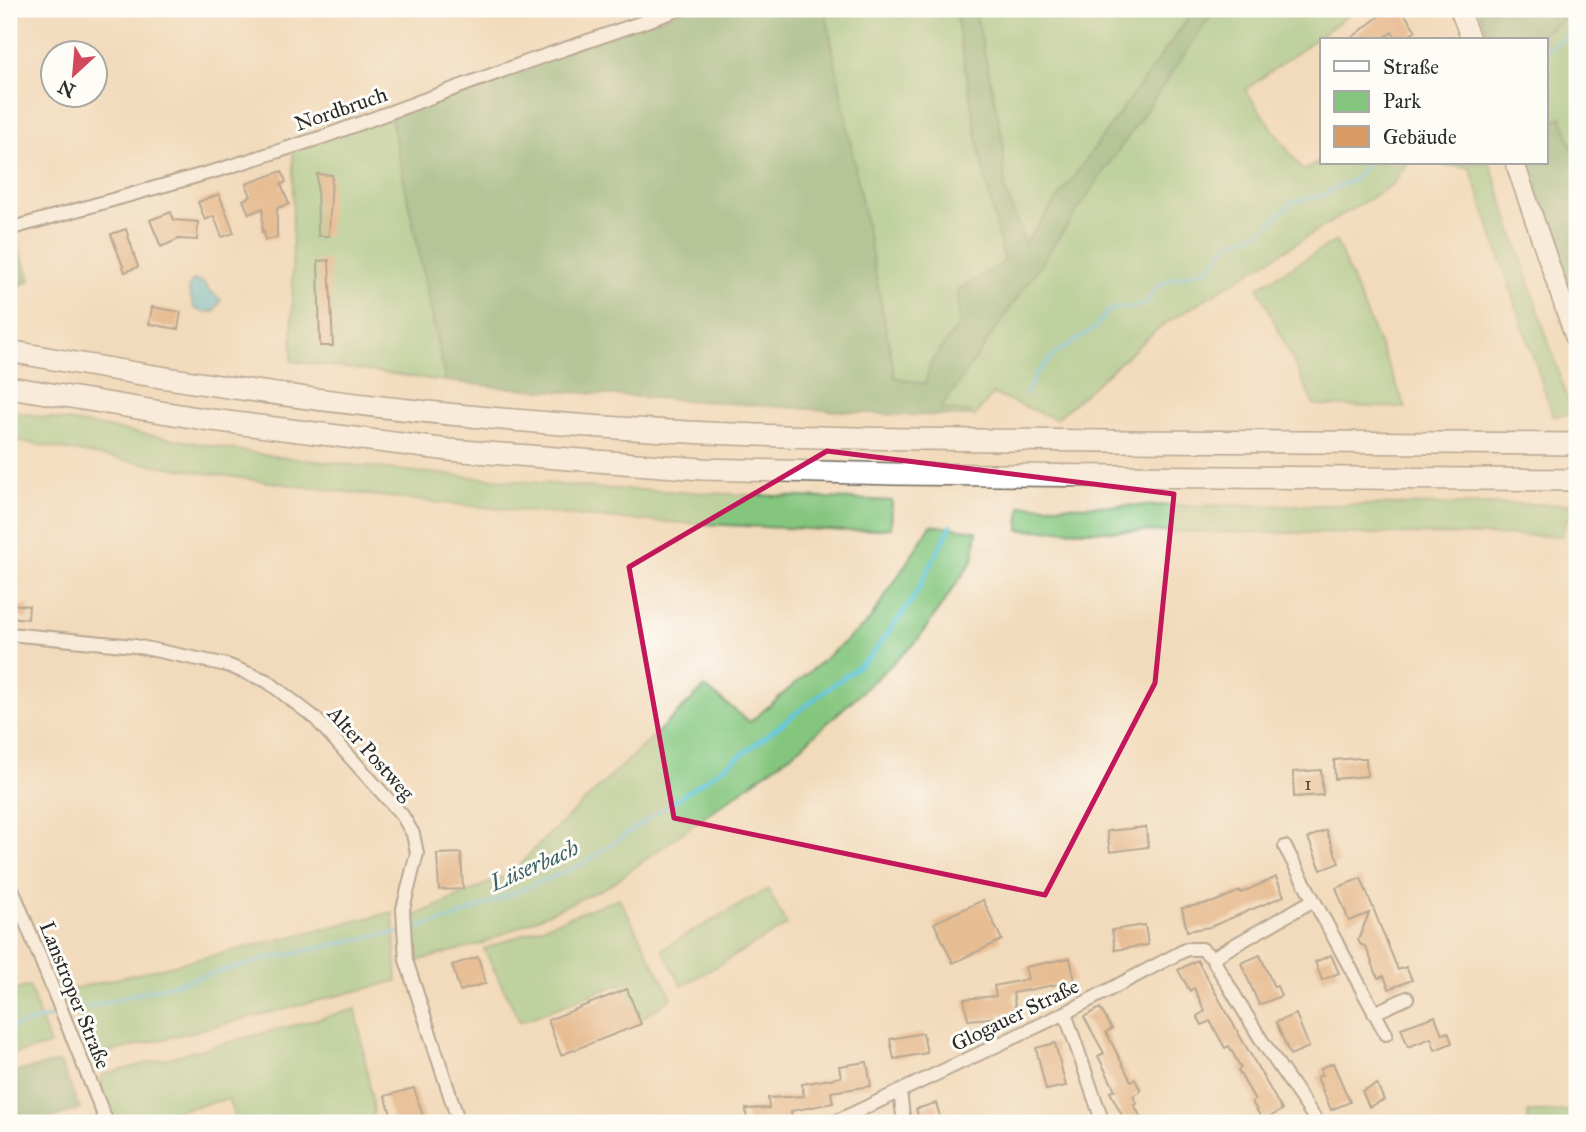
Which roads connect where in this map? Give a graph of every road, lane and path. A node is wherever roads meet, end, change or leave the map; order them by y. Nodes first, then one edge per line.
1 (681, 9) edge
2 (1459, 9) edge
3 (1470, 38) edge
4 (1515, 164) edge
5 (9, 229) edge
6 (1577, 344) edge
7 (9, 351) edge
8 (9, 387) edge
9 (1577, 444) edge
10 (1577, 480) edge
11 (9, 634) edge
12 (1285, 847) dead end
13 (9, 881) edge
14 (1312, 901) junction
15 (1212, 958) junction
16 (1407, 998) dead end
17 (1065, 1013) junction
18 (1374, 1013) junction
19 (1386, 1034) dead end
20 (900, 1092) junction
21 (107, 1123) edge
22 (459, 1123) edge
23 (833, 1123) edge
24 (904, 1123) edge
25 (1103, 1123) edge
26 (1318, 1123) edge

1 - 5 street, Nordbruch
2 - 3 main road
4 - 6 main road
7 - 9 highway
8 - 10 highway
11 - 22 street, Alter Postweg
12 - 14 street
13 - 21 street, Lanstroper Straße
14 - 15 street
14 - 18 street
15 - 17 street, Glogauer Straße
15 - 26 street
16 - 18 street
17 - 20 street, Glogauer Straße
17 - 25 street
18 - 19 street
20 - 23 street, Glogauer Straße
20 - 24 street

